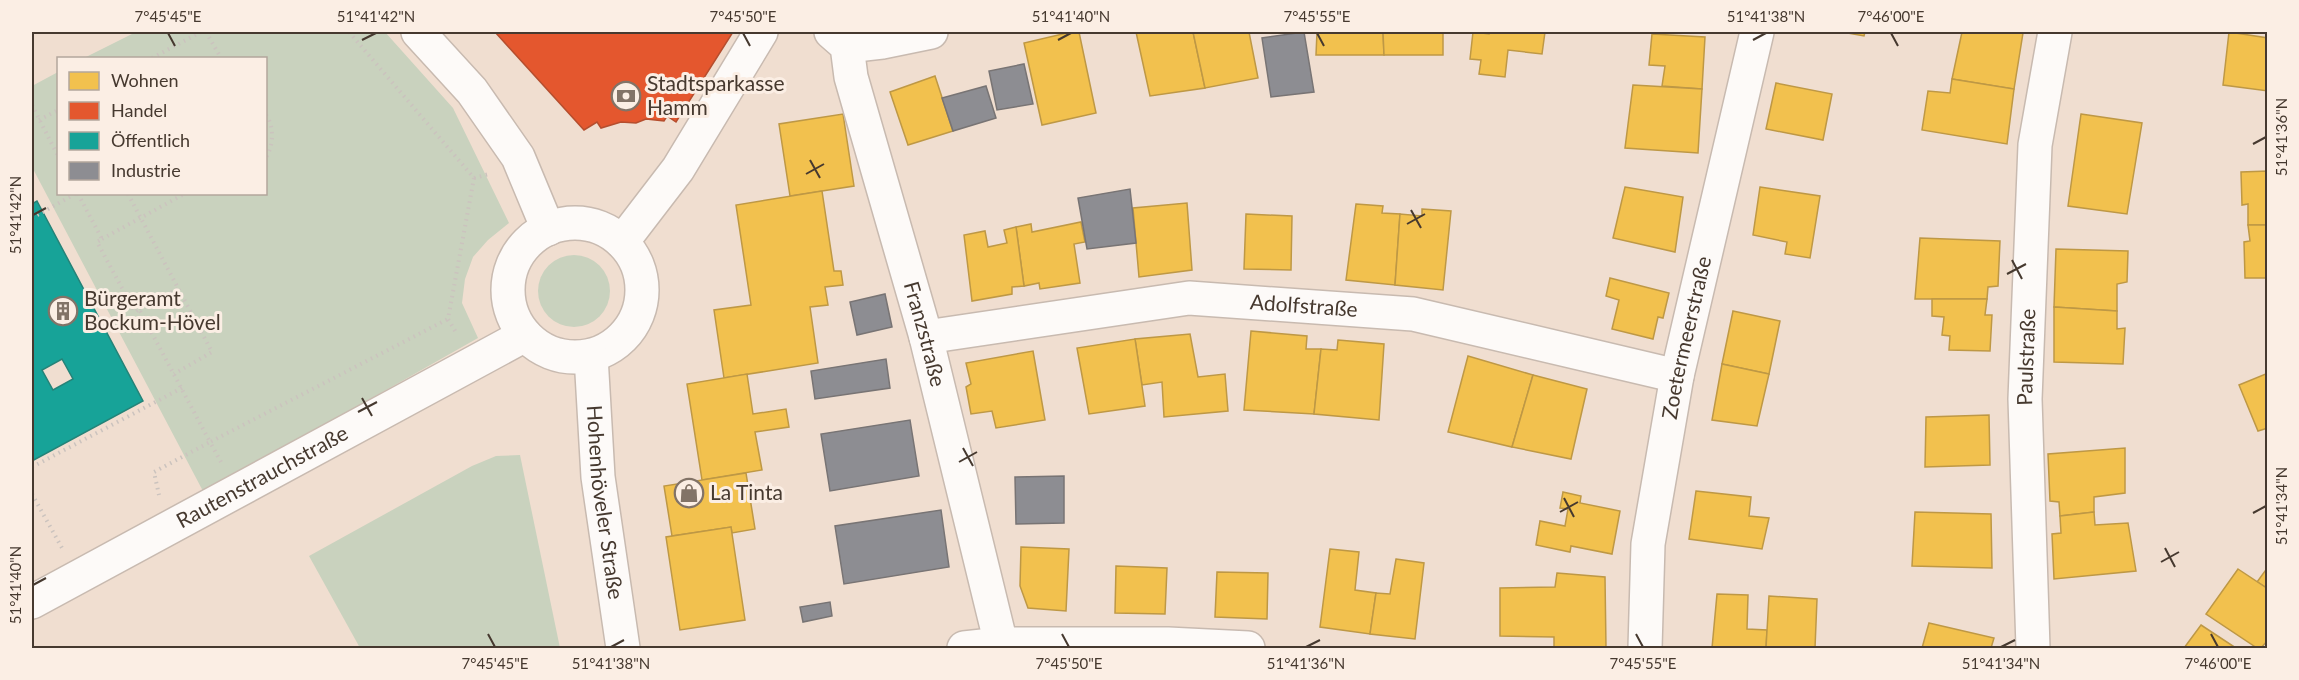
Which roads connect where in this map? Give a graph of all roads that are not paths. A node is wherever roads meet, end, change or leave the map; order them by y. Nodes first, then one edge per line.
1 (418, 32) edge
2 (761, 32) edge
3 (930, 32) edge
4 (1757, 32) edge
5 (2055, 32) edge
6 (839, 39) edge
7 (548, 229) junction
8 (622, 242) junction
9 (525, 335) junction
10 (926, 337) junction
11 (591, 356) junction
12 (1677, 376) junction
13 (32, 602) edge
14 (1001, 644) junction
15 (623, 648) edge
16 (964, 648) edge
17 (1248, 648) edge
18 (1645, 648) edge
19 (2033, 648) edge

1 - 7 street
2 - 8 street
3 - 6 street
4 - 12 street, Zoetermeerstraße
5 - 19 street, Paulstraße
6 - 10 street, Franzstraße
7 - 8 street
7 - 9 street
8 - 11 street
9 - 11 street
9 - 13 street, Rautenstrauchstraße
10 - 12 street, Adolfstraße
10 - 14 street, Franzstraße
11 - 15 street, Hohenhöveler Straße
12 - 18 street, Zoetermeerstraße
14 - 16 street
14 - 17 street

